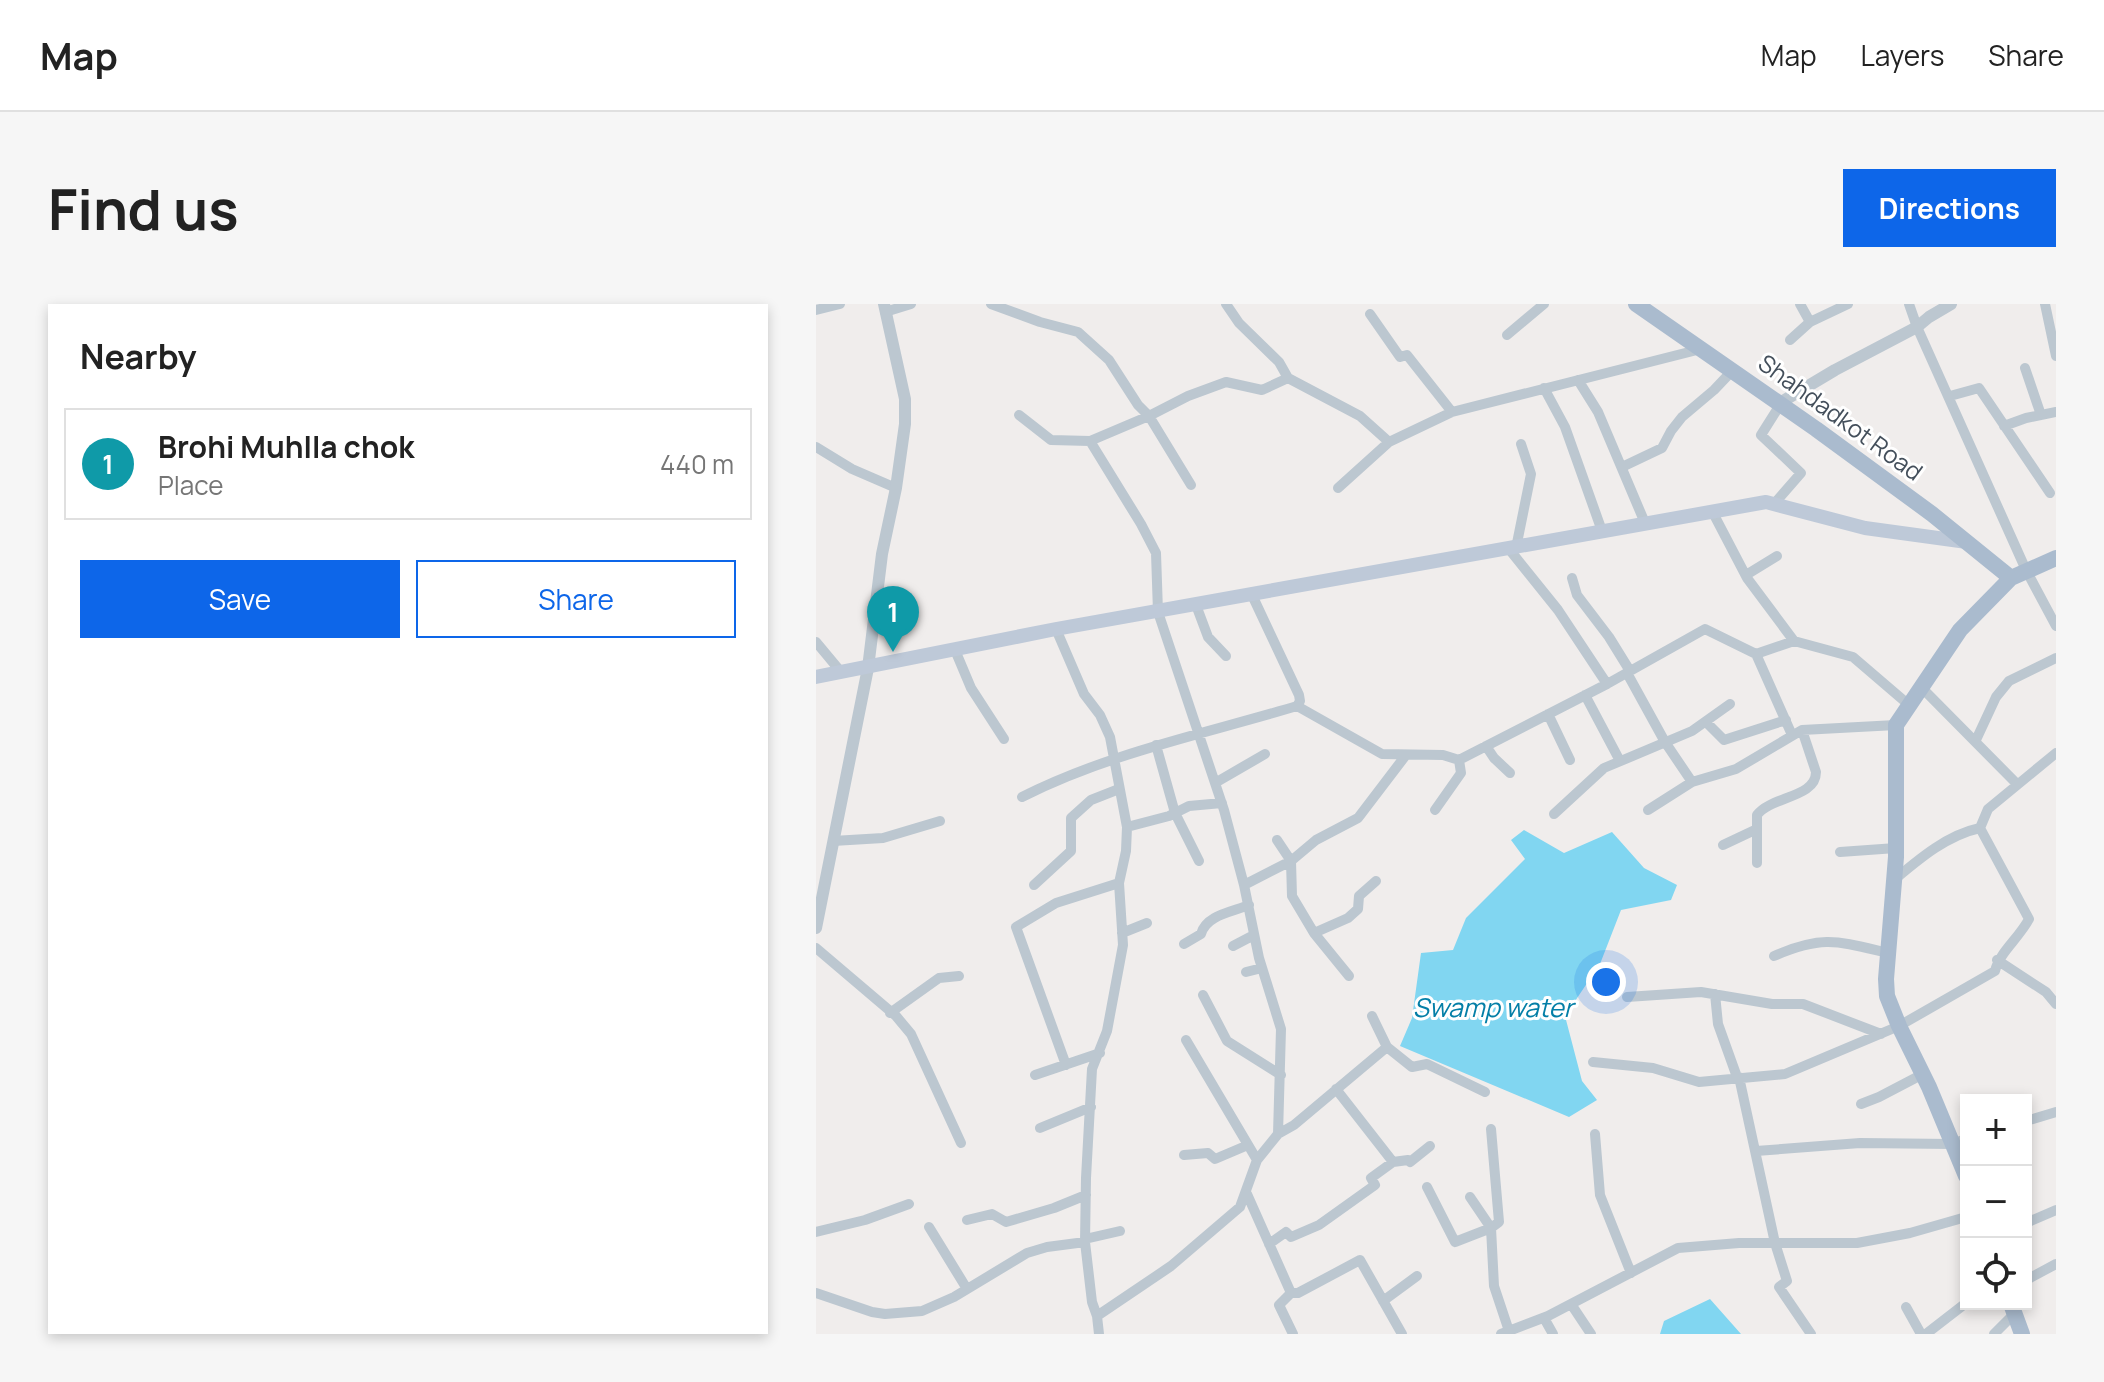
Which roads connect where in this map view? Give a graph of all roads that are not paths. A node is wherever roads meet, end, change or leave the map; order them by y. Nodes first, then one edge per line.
1 (840, 304) edge
2 (911, 304) edge
3 (991, 304) edge
4 (1226, 304) edge
5 (1544, 304) edge
6 (1636, 304) edge
7 (1800, 304) edge
8 (1848, 304) edge
9 (1909, 304) edge
10 (1951, 304) edge
11 (2045, 304) edge
12 (884, 308) edge
13 (816, 309) edge
14 (1370, 314) dead end
15 (1810, 322) junction
16 (1917, 327) junction
17 (1507, 335) dead end
18 (1790, 340) dead end
19 (1703, 349) junction
20 (2056, 356) edge
21 (2025, 368) dead end
22 (1732, 371) junction
23 (1288, 378) junction
24 (1578, 380) junction
25 (1544, 388) junction
26 (1950, 396) junction
27 (1779, 405) junction
28 (1452, 412) junction
29 (2056, 412) edge
30 (1019, 415) dead end
31 (2041, 415) junction
32 (1149, 416) junction
33 (2004, 426) junction
34 (1090, 441) junction
35 (1389, 442) junction
36 (1521, 444) dead end
37 (816, 447) edge
38 (1622, 467) junction
39 (1191, 485) dead end
40 (896, 488) junction
41 (1338, 488) dead end
42 (2050, 493) dead end
43 (1774, 504) junction
44 (1712, 511) junction
45 (1645, 523) junction
46 (1602, 531) junction
47 (1968, 542) junction
48 (1513, 548) junction
49 (1777, 556) dead end
50 (2056, 558) edge
51 (2019, 574) junction
52 (1746, 575) junction
53 (1572, 578) dead end
54 (1252, 595) junction
55 (1196, 605) junction
56 (1158, 612) junction
57 (2056, 626) edge
58 (1056, 629) junction
59 (1794, 641) junction
60 (816, 642) edge
61 (955, 650) junction
62 (1756, 654) junction
63 (1226, 656) dead end
64 (2056, 658) edge
65 (868, 668) junction
66 (841, 672) junction
67 (1628, 672) junction
68 (816, 677) edge
69 (1607, 684) junction
70 (1921, 687) junction
71 (1585, 695) junction
72 (1730, 704) dead end
73 (1909, 705) junction
74 (1297, 706) junction
75 (1548, 714) junction
76 (1786, 720) junction
77 (1706, 722) junction
78 (1896, 725) junction
79 (1797, 732) junction
80 (1197, 736) junction
81 (1004, 739) dead end
82 (1976, 740) junction
83 (1665, 742) junction
84 (1156, 745) junction
85 (1486, 746) junction
86 (2056, 753) edge
87 (1265, 754) dead end
88 (1406, 755) junction
89 (1116, 757) junction
90 (1459, 760) junction
91 (1570, 760) dead end
92 (1620, 761) junction
93 (1510, 773) dead end
94 (1692, 782) junction
95 (1215, 783) junction
96 (2017, 784) junction
97 (1119, 789) junction
98 (1022, 797) dead end
99 (1222, 803) junction
100 (1435, 810) dead end
101 (1648, 810) dead end
102 (1175, 813) junction
103 (1554, 814) dead end
104 (940, 821) dead end
105 (1127, 827) junction
106 (1980, 828) junction
107 (1757, 829) junction
108 (1277, 840) dead end
109 (833, 841) junction
110 (1723, 845) dead end
111 (1896, 848) junction
112 (1840, 852) dead end
113 (1199, 861) dead end
114 (1291, 861) junction
115 (1757, 863) dead end
116 (1376, 881) dead end
117 (1894, 881) junction
118 (1119, 883) junction
119 (1034, 885) dead end
120 (1244, 885) junction
121 (1249, 905) junction
122 (1147, 923) dead end
123 (816, 928) edge
124 (1122, 933) junction
125 (1314, 933) junction
126 (1254, 935) junction
127 (1184, 944) dead end
128 (1233, 946) dead end
129 (816, 948) edge
130 (1888, 953) junction
131 (1774, 956) dead end
132 (1997, 960) junction
133 (1262, 968) junction
134 (1246, 972) dead end
135 (959, 976) dead end
136 (1349, 976) dead end
137 (1715, 994) junction
138 (1203, 995) dead end
139 (1627, 997) dead end
140 (2056, 1004) edge
141 (890, 1013) junction
142 (1372, 1016) dead end
143 (1899, 1026) junction
144 (1881, 1034) junction
145 (1186, 1040) dead end
146 (1387, 1047) junction
147 (1100, 1053) junction
148 (1593, 1062) dead end
149 (1066, 1065) junction
150 (1923, 1074) junction
151 (1035, 1075) dead end
152 (1281, 1075) junction
153 (1738, 1077) junction
154 (1336, 1089) junction
155 (1485, 1092) dead end
156 (1861, 1104) dead end
157 (1091, 1107) junction
158 (2056, 1112) edge
159 (2032, 1119) edge
160 (1040, 1128) dead end
161 (1491, 1129) dead end
162 (1278, 1134) junction
163 (1595, 1134) dead end
164 (1959, 1142) edge
165 (961, 1143) dead end
166 (1248, 1145) junction
167 (1430, 1146) dead end
168 (1756, 1151) junction
169 (1184, 1155) dead end
170 (1257, 1160) junction
171 (1393, 1162) junction
172 (1964, 1166) edge
173 (1427, 1187) dead end
174 (1247, 1194) junction
175 (1086, 1195) junction
176 (1470, 1197) dead end
177 (909, 1204) dead end
178 (2056, 1210) edge
179 (1960, 1219) edge
180 (967, 1220) dead end
181 (2032, 1220) edge
182 (929, 1227) dead end
183 (1491, 1228) junction
184 (1120, 1231) dead end
185 (816, 1232) edge
186 (1085, 1240) junction
187 (1775, 1243) junction
188 (1269, 1244) junction
189 (2056, 1264) edge
190 (1631, 1273) junction
191 (1417, 1276) dead end
192 (2032, 1277) edge
193 (967, 1289) junction
194 (816, 1293) edge
195 (1291, 1293) junction
196 (1383, 1301) junction
197 (1571, 1304) junction
198 (1906, 1307) dead end
199 (1960, 1307) edge
200 (2011, 1310) edge
201 (2012, 1310) edge
202 (1097, 1316) junction
203 (1544, 1318) junction
204 (1505, 1332) edge
205 (1099, 1334) edge
206 (1293, 1334) edge
207 (1402, 1334) edge
208 (1553, 1334) edge
209 (1591, 1334) edge
210 (1811, 1334) edge
211 (1924, 1334) edge
212 (1994, 1334) edge
213 (2022, 1334) edge

1 - 13 street
2 - 12 street
3 - 32 street
4 - 23 street
5 - 17 street
6 - 19 main road, Shahdadkot Road
7 - 15 street
8 - 15 street
9 - 16 street
10 - 16 street
11 - 20 street
12 - 40 street
14 - 28 street
15 - 18 street
16 - 26 street
16 - 27 street
19 - 22 main road, Shahdadkot Road
19 - 24 street
21 - 31 street
22 - 27 main road, Shahdadkot Road
22 - 38 street
23 - 32 street
23 - 35 street
24 - 25 street
24 - 38 street
25 - 28 street
25 - 46 street
26 - 33 street
26 - 51 street
27 - 43 street
27 - 47 main road, Shahdadkot Road
28 - 35 street
29 - 31 street
30 - 34 street
31 - 33 street
32 - 34 street
32 - 39 street
33 - 42 street
34 - 56 street
35 - 41 street
36 - 48 street
37 - 40 street
38 - 45 street
40 - 65 street
43 - 44 main road
43 - 47 main road
44 - 45 main road
44 - 52 street
45 - 46 main road
46 - 48 main road
47 - 51 main road, Shahdadkot Road
48 - 54 main road
48 - 69 street
49 - 52 street
50 - 51 main road
51 - 57 street
51 - 70 main road
52 - 59 street
53 - 67 street
54 - 55 main road
54 - 74 street
55 - 56 main road
55 - 63 street
56 - 58 main road
56 - 80 street
58 - 61 main road
58 - 89 street
59 - 62 street
59 - 73 street
60 - 66 street
61 - 65 main road
61 - 81 street
62 - 67 street
62 - 76 street
64 - 82 street
65 - 66 main road
65 - 109 street
66 - 68 main road
67 - 69 street
67 - 83 street
69 - 71 street
70 - 73 main road
70 - 82 street
71 - 75 street
71 - 92 street
72 - 77 street
73 - 78 main road
74 - 80 street
74 - 88 street
75 - 85 street
75 - 91 street
76 - 77 street
76 - 79 street
77 - 83 street
78 - 79 street
78 - 111 main road
79 - 94 street
79 - 107 street
80 - 84 street
80 - 95 street
82 - 96 street
83 - 92 street
83 - 94 street
84 - 89 street
84 - 102 street
85 - 90 street
85 - 93 street
86 - 96 street
87 - 95 street
88 - 90 street
88 - 114 street
89 - 97 street
89 - 98 street
90 - 100 street
92 - 103 street
94 - 101 street
95 - 99 street
96 - 106 street
97 - 105 street
97 - 119 street
99 - 102 street
99 - 120 street
102 - 105 street
102 - 113 street
104 - 109 street
105 - 118 street
106 - 117 street
106 - 132 street
107 - 110 street
107 - 115 street
108 - 114 street
109 - 123 street
111 - 112 street
111 - 117 main road
114 - 120 street
114 - 125 street
116 - 125 street
117 - 130 main road
118 - 124 street
118 - 149 street
120 - 121 street
121 - 126 street
121 - 127 street
122 - 124 street
124 - 147 street
125 - 136 street
126 - 128 street
126 - 133 street
129 - 141 street
130 - 131 street
130 - 143 main road
132 - 140 street
132 - 143 street
133 - 134 street
133 - 152 street
135 - 141 street
137 - 139 street
137 - 144 street
137 - 153 street
138 - 152 street
141 - 165 street
142 - 146 street
143 - 144 street
143 - 150 main road
144 - 153 street
145 - 166 street
146 - 154 street
146 - 155 street
147 - 149 street
147 - 157 street
148 - 153 street
149 - 151 street
150 - 156 street
150 - 164 main road
152 - 162 street
153 - 168 street
154 - 162 street
154 - 171 street
157 - 160 street
157 - 175 street
158 - 159 street
161 - 183 street
162 - 170 street
163 - 190 street
164 - 168 street
164 - 172 main road
166 - 169 street
166 - 170 street
167 - 171 street
168 - 187 street
170 - 174 street
171 - 188 street
173 - 183 street
174 - 188 street
174 - 202 street
175 - 180 street
175 - 186 street
176 - 183 street
177 - 185 street
178 - 181 street
179 - 187 street
182 - 193 street
183 - 204 street
184 - 186 street
186 - 193 street
186 - 202 street
187 - 190 street
187 - 210 street
188 - 195 street
189 - 192 street
190 - 197 street
191 - 196 street
193 - 194 street
195 - 196 street
195 - 206 street
196 - 207 street
197 - 203 street
197 - 209 street
198 - 211 street
199 - 211 street
200 - 212 street
201 - 213 main road
202 - 205 street
203 - 204 street
203 - 208 street

